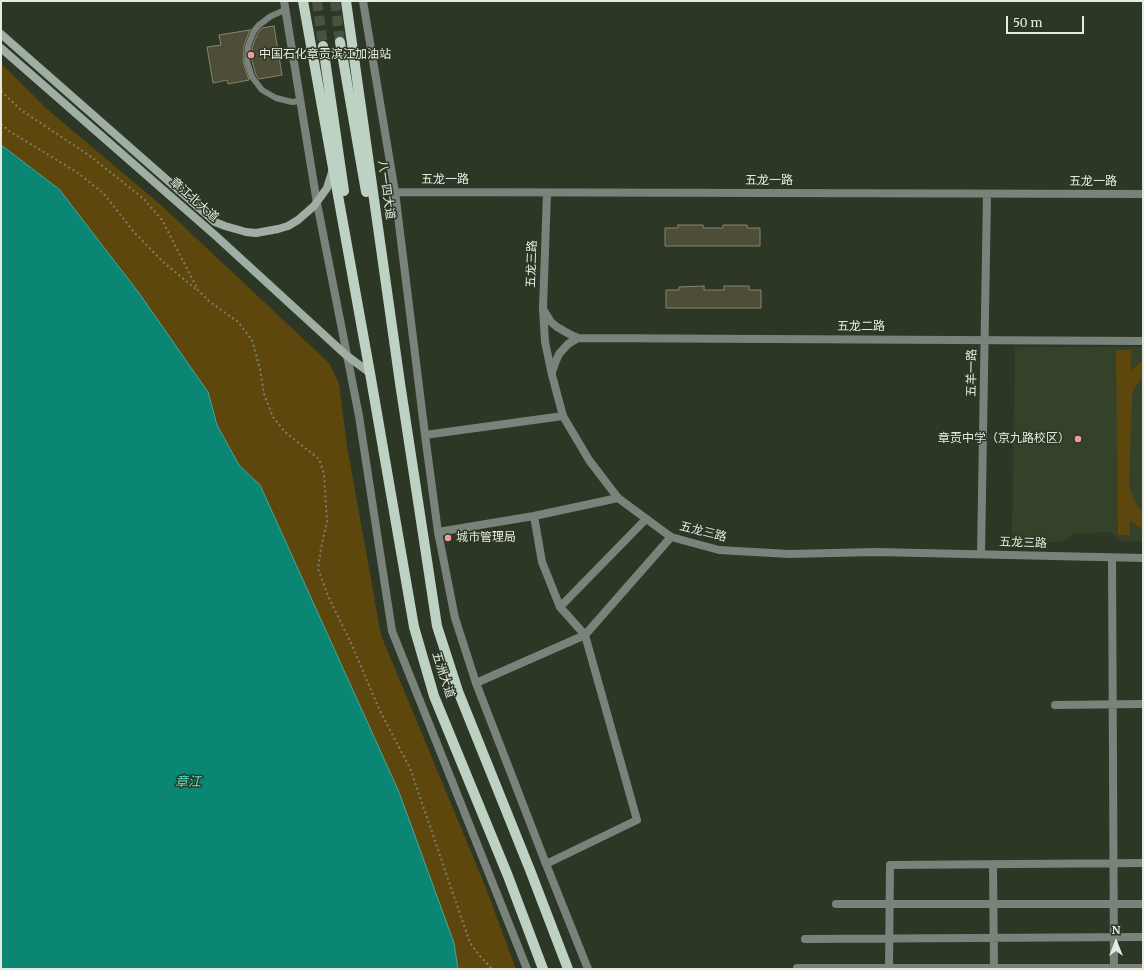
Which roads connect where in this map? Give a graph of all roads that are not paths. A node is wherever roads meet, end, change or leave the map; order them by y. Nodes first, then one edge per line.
1 (284, 1) edge
2 (302, 1) edge
3 (346, 1) edge
4 (362, 1) edge
5 (285, 10) junction
6 (1, 34) edge
7 (340, 42) tunnel mouth
8 (323, 46) tunnel mouth
9 (1, 48) edge
10 (300, 101) junction
11 (333, 167) junction
12 (395, 192) junction
13 (547, 193) junction
14 (986, 194) junction
15 (1143, 194) edge
16 (317, 203) junction
17 (543, 308) junction
18 (578, 338) junction
19 (984, 340) junction
20 (1143, 341) edge
21 (346, 355) junction
22 (370, 373) junction
23 (552, 375) junction
24 (400, 383) junction
25 (563, 416) junction
26 (425, 435) junction
27 (618, 498) junction
28 (534, 516) junction
29 (646, 519) junction
30 (438, 532) junction
31 (671, 537) junction
32 (981, 554) junction
33 (1112, 558) junction
34 (1143, 558) edge
35 (560, 607) junction
36 (585, 635) junction
37 (476, 682) junction
38 (1113, 704) junction
39 (1143, 704) edge
40 (1055, 706) dead end
41 (1114, 863) junction
42 (1143, 863) edge
43 (546, 864) junction
44 (992, 864) junction
45 (836, 904) dead end
46 (890, 904) junction
47 (993, 904) junction
48 (1114, 904) junction
49 (1143, 904) edge
50 (1114, 937) junction
51 (1143, 937) edge
52 (889, 938) junction
53 (993, 938) junction
54 (805, 939) dead end
55 (797, 968) edge
56 (1143, 968) edge
57 (527, 969) edge
58 (543, 969) edge
59 (568, 969) edge
60 (588, 969) edge
61 (889, 969) edge
62 (994, 969) edge
63 (1114, 969) edge

1 - 5 street
2 - 11 main road
3 - 24 main road, 八一四大道
4 - 12 street
5 - 10 street
5 - 10 lane
6 - 16 main road, 章江北大道
7 - 24 main road
8 - 22 main road
9 - 21 main road, 章江北大道
10 - 16 street
11 - 16 main road, 章江北大道
11 - 22 main road
12 - 13 street, 五龙一路
12 - 26 street
13 - 14 street, 五龙一路
13 - 17 street, 五龙三路
14 - 15 street, 五龙一路
14 - 19 street, 五羊一路
16 - 21 street
17 - 18 street
17 - 23 street, 五龙三路
18 - 19 street, 五龙二路
18 - 23 street
19 - 20 street, 五龙二路
19 - 32 street, 五羊一路
21 - 22 main road, 章江北大道
21 - 57 street
22 - 58 main road, 五洲大道
23 - 25 street, 五龙三路
24 - 59 main road, 五洲大道
25 - 26 street
25 - 27 street, 五龙三路
26 - 30 street
27 - 28 street
27 - 29 street, 五龙三路
28 - 30 street
28 - 35 street
29 - 31 street, 五龙三路
29 - 35 street
30 - 37 street
31 - 32 street, 五龙三路
31 - 36 street
32 - 33 street, 五龙三路
33 - 34 street, 五龙三路
33 - 38 street
35 - 36 street
36 - 37 street
36 - 43 street
37 - 43 street
38 - 39 street
38 - 40 street
38 - 41 street
41 - 42 street
41 - 44 street
41 - 48 street
43 - 60 street
44 - 46 street
44 - 47 street
45 - 46 street
46 - 47 street
46 - 52 street
47 - 48 street
47 - 53 street
48 - 49 street
48 - 50 street
50 - 51 street
50 - 53 street
50 - 63 street
52 - 53 street
52 - 54 street
52 - 61 street
53 - 62 street
55 - 61 street
56 - 63 street
61 - 62 street
62 - 63 street

